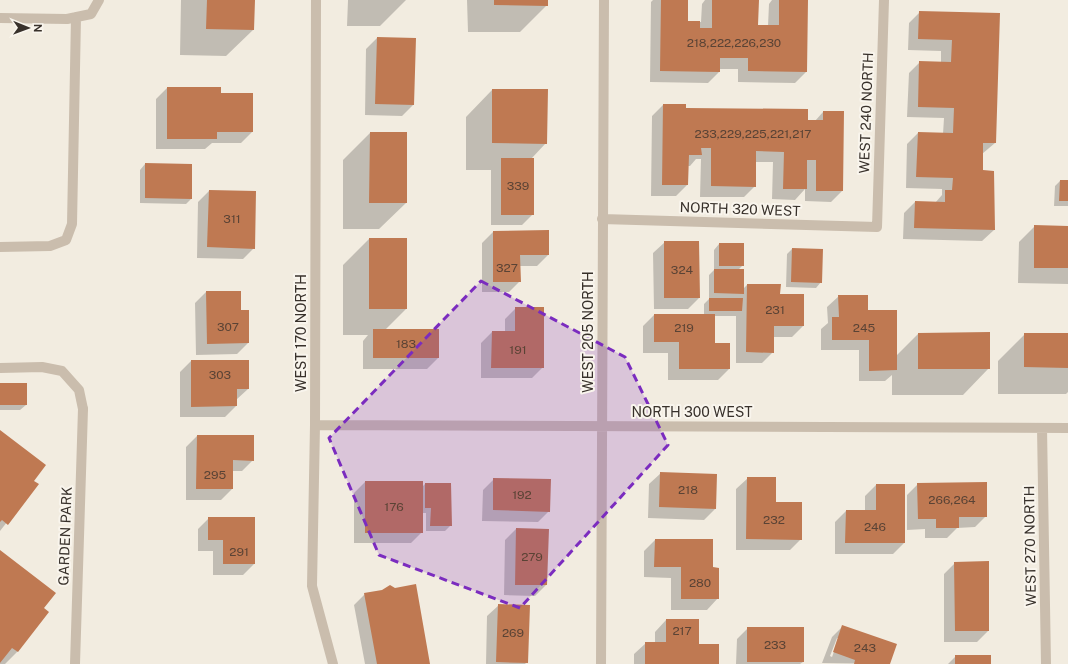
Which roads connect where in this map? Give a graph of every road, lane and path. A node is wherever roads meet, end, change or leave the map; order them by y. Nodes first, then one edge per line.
1 (99, 0) edge
2 (316, 0) edge
3 (604, 0) edge
4 (884, 0) edge
5 (76, 17) junction
6 (0, 18) edge
7 (602, 219) junction
8 (877, 227) joint
9 (0, 247) edge
10 (0, 368) edge
11 (315, 425) junction
12 (602, 426) junction
13 (1042, 428) junction
14 (1068, 428) edge
15 (76, 664) edge
16 (333, 664) edge
17 (601, 664) edge
18 (1046, 664) edge

1 - 5 street
2 - 11 street, WEST 170 NORTH
3 - 7 street, WEST 205 NORTH
4 - 8 street, WEST 240 NORTH
5 - 6 street
5 - 9 street
7 - 8 street, NORTH 320 WEST
7 - 12 street, WEST 205 NORTH
10 - 15 street, GARDEN PARK
11 - 12 street, NORTH 300 WEST
11 - 16 street, WEST 170 NORTH
12 - 13 street, NORTH 300 WEST
12 - 17 street, WEST 205 NORTH
13 - 14 street, NORTH 300 WEST
13 - 18 street, WEST 270 NORTH

